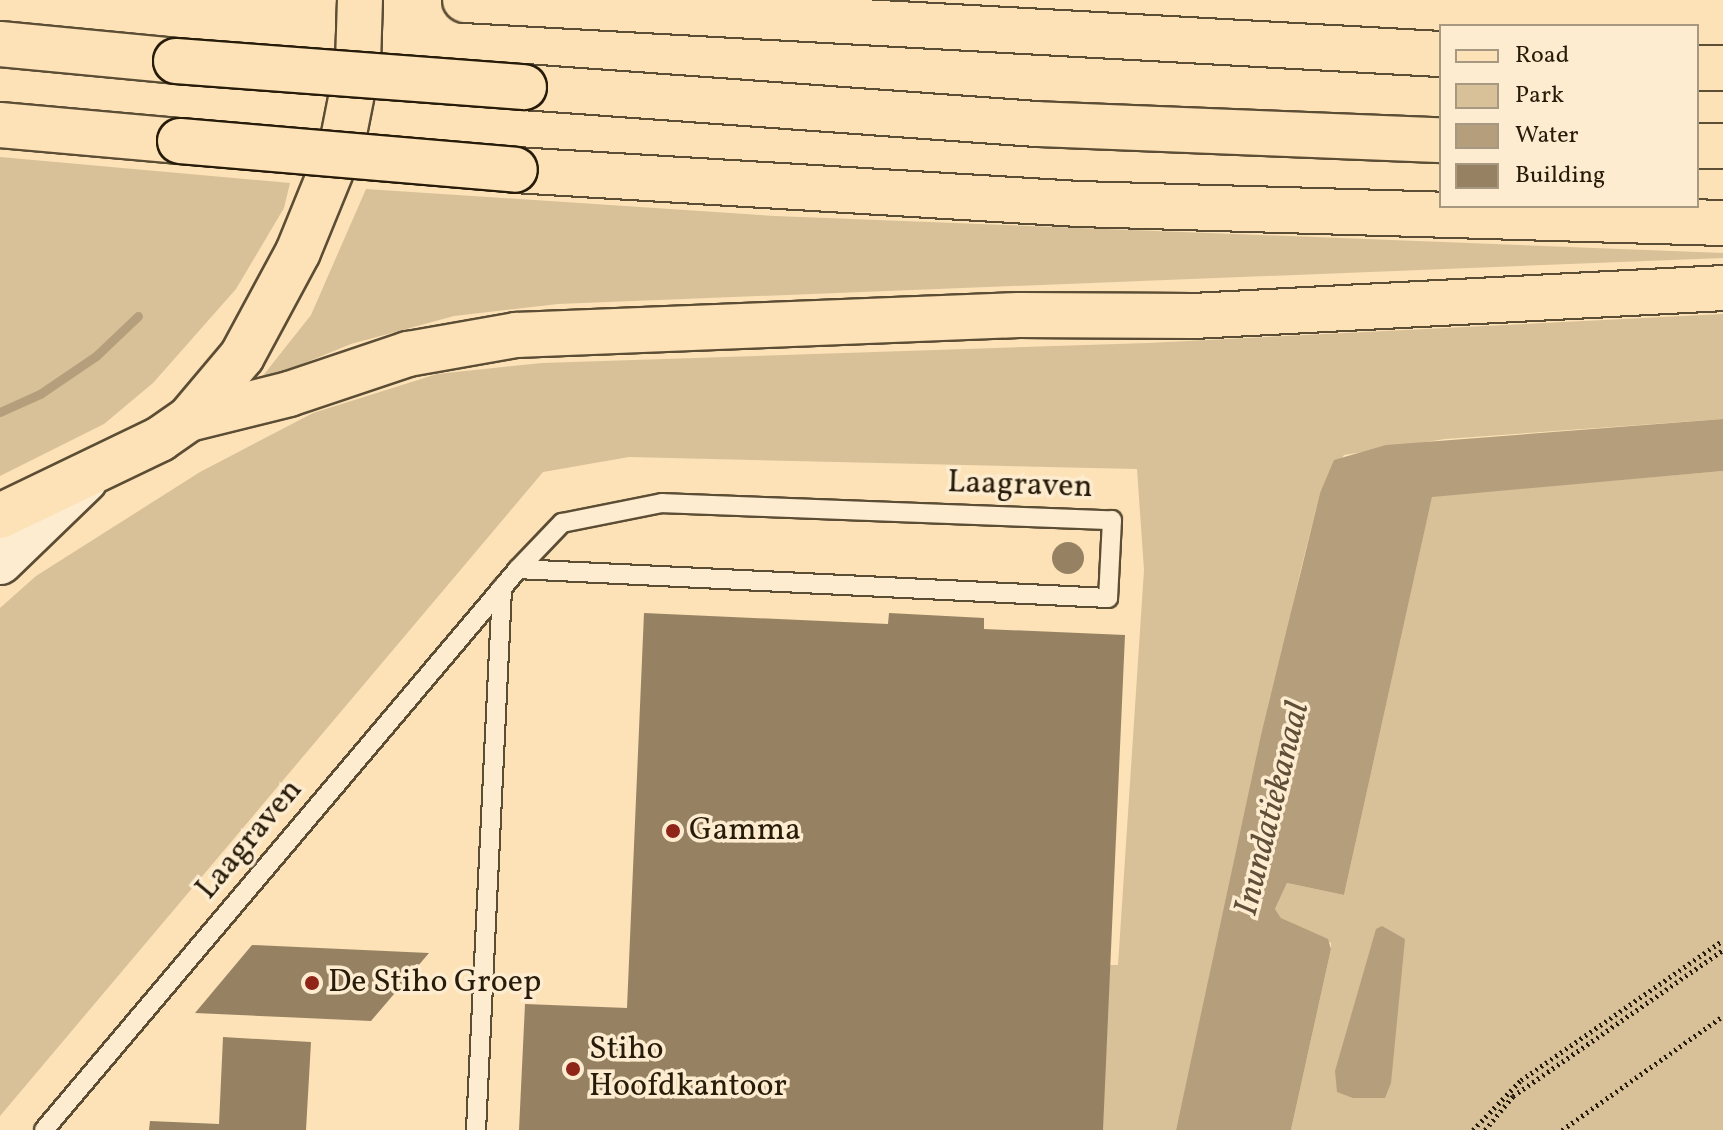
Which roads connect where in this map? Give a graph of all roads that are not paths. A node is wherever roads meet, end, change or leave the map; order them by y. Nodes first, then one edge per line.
1 (360, 0) edge
2 (465, 0) edge
3 (0, 44) edge
4 (1439, 54) edge
5 (1699, 68) edge
6 (1723, 68) edge
7 (0, 125) edge
8 (1439, 140) edge
9 (1699, 146) edge
10 (1723, 146) edge
11 (1723, 223) edge
12 (1723, 288) edge
13 (189, 419) junction
14 (92, 473) junction
15 (0, 516) edge
16 (0, 562) edge
17 (518, 569) junction
18 (502, 588) junction
19 (44, 1130) edge
20 (476, 1130) edge

1 - 13 main road
2 - 4 main road
3 - 8 main road, bridge
5 - 6 main road
7 - 11 main road, bridge
9 - 10 main road
12 - 13 main road
13 - 14 main road
14 - 15 main road
14 - 16 main road
17 - 17 lane, Laagraven
17 - 18 lane, Laagraven
18 - 19 lane, Laagraven
18 - 20 lane

